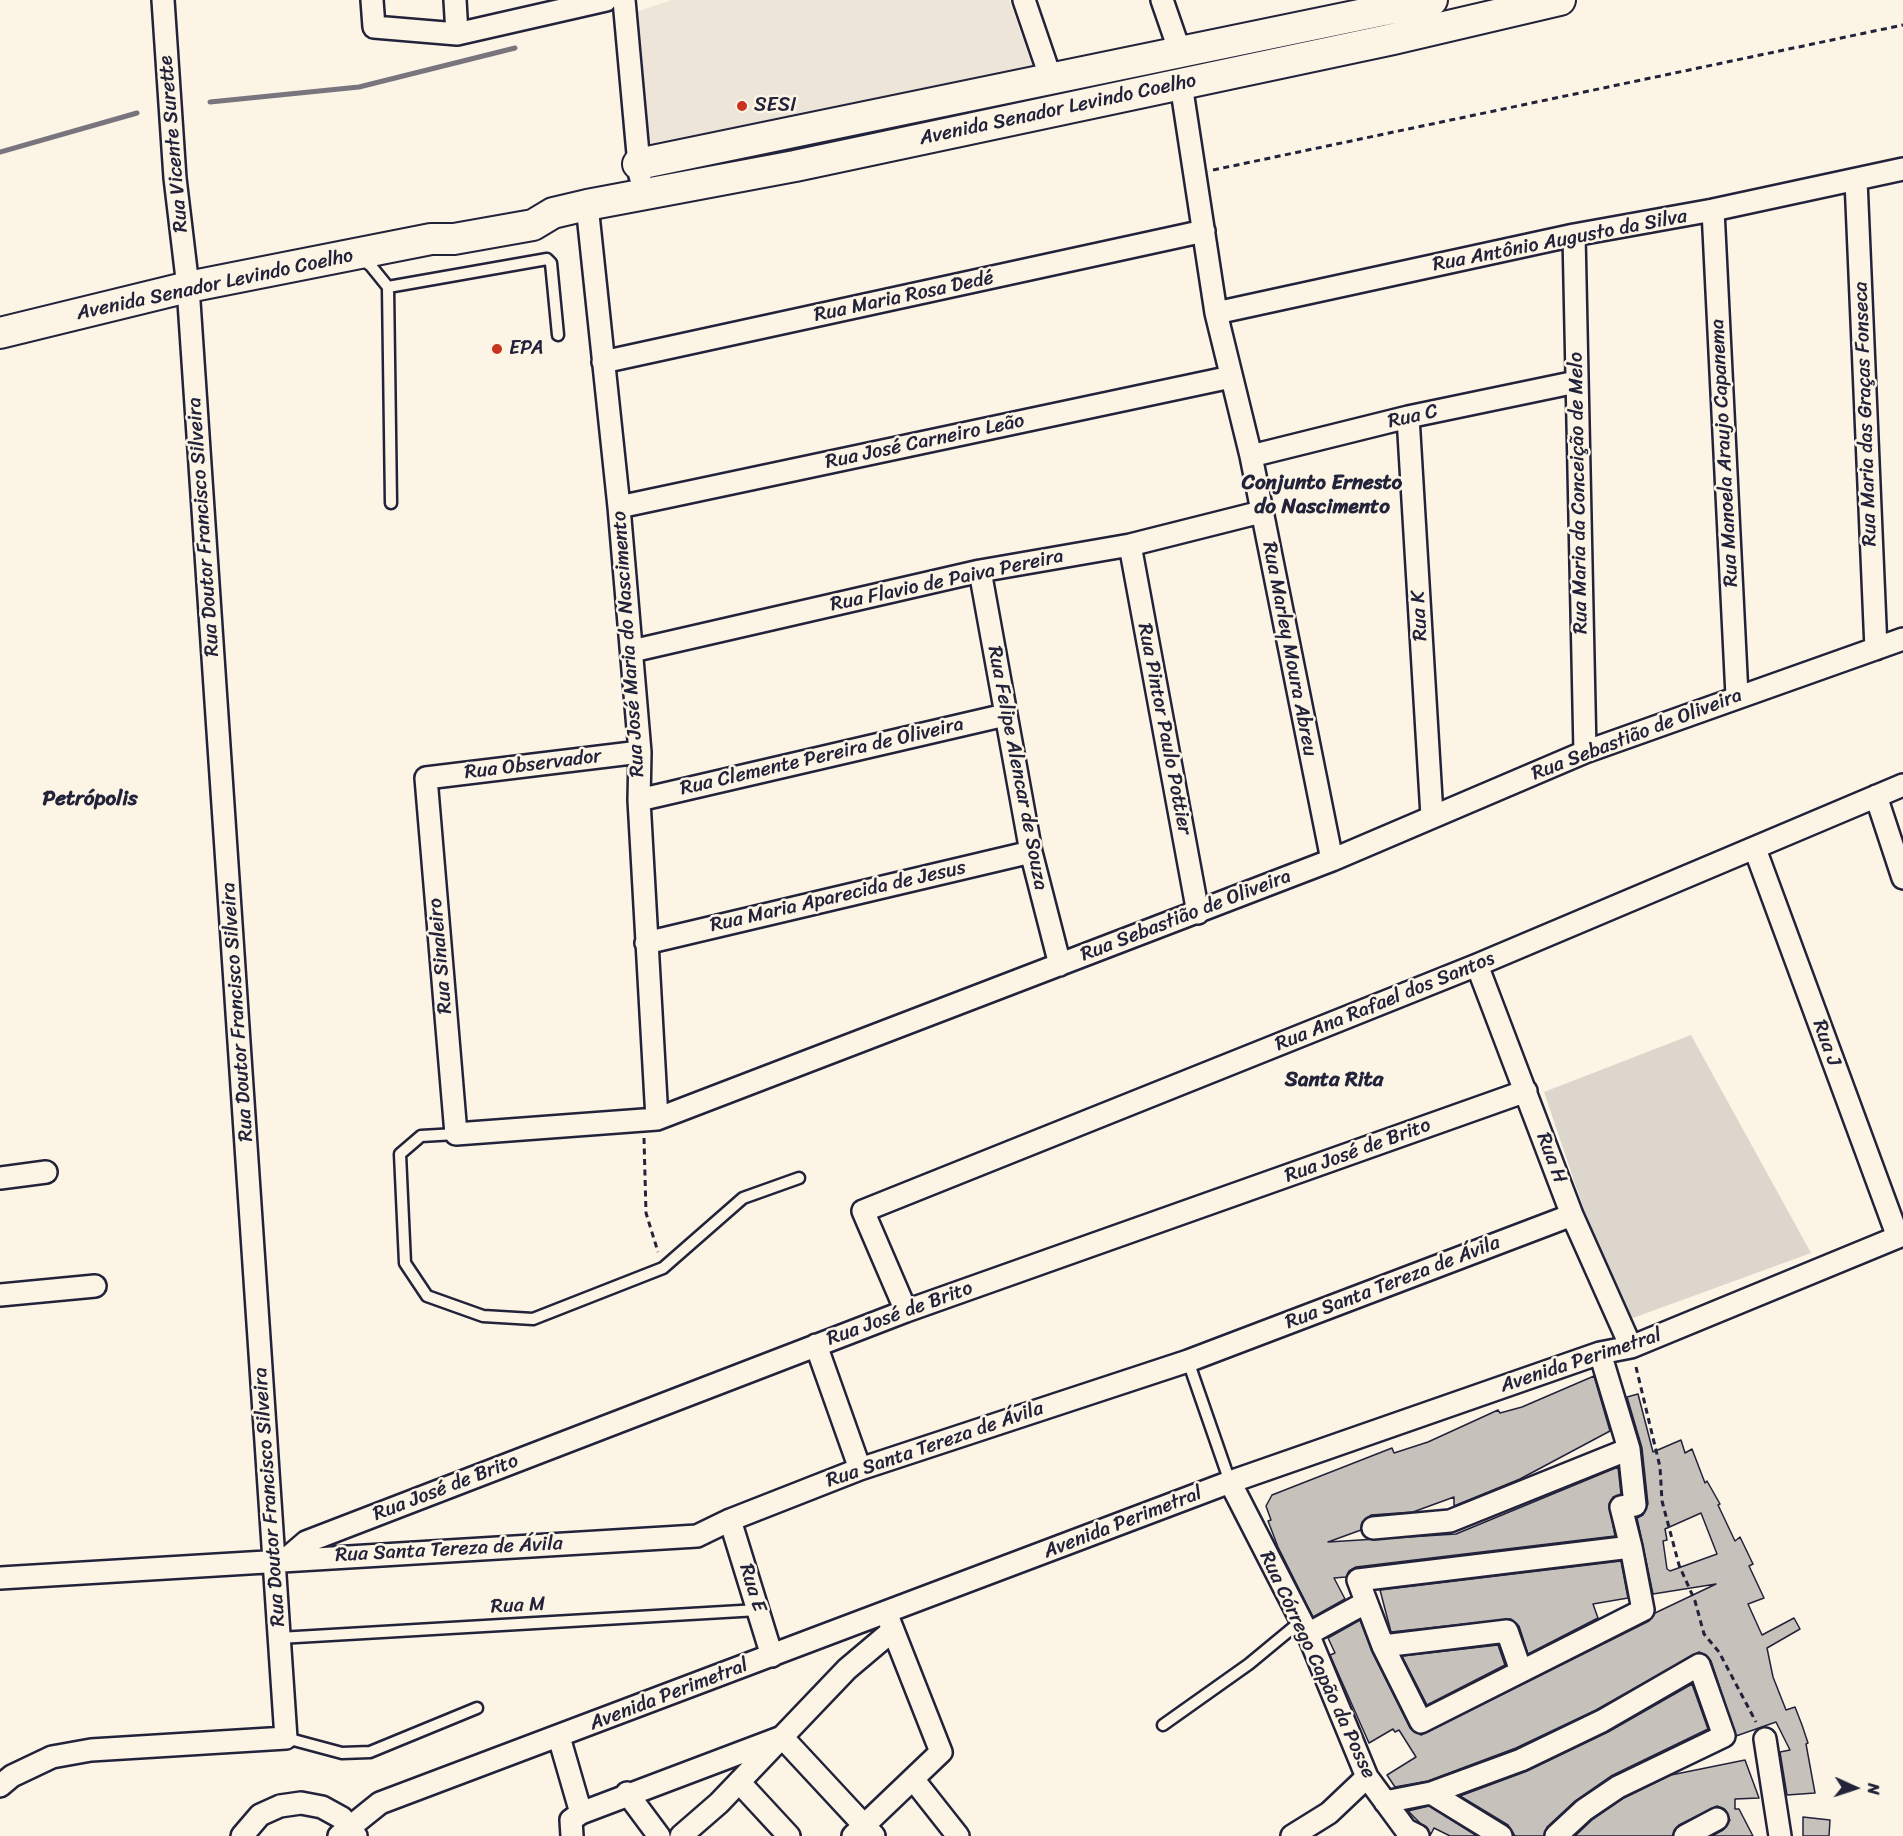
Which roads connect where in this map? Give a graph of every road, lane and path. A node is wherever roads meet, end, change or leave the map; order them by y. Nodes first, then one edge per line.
1 (163, 0) edge
2 (372, 0) edge
3 (455, 0) edge
4 (606, 0) edge
5 (624, 0) edge
6 (1024, 0) edge
7 (1162, 0) edge
8 (1432, 0) edge
9 (1560, 0) edge
10 (1354, 8) edge
11 (1903, 25) edge
12 (458, 34) junction
13 (1393, 39) junction
14 (1180, 52) junction
15 (1051, 79) junction
16 (1180, 84) junction
17 (638, 164) junction
18 (1903, 169) edge
19 (1194, 174) junction
20 (1856, 180) junction
21 (642, 195) junction
22 (587, 205) junction
23 (1713, 210) junction
24 (1204, 231) junction
25 (1574, 234) junction
26 (356, 254) junction
27 (188, 287) junction
28 (388, 287) junction
29 (1216, 314) junction
30 (0, 333) edge
31 (558, 335) dead end
32 (603, 362) junction
33 (1232, 377) junction
34 (1576, 382) junction
35 (1408, 417) junction
36 (1251, 456) junction
37 (391, 503) dead end
38 (619, 507) junction
39 (1261, 512) junction
40 (1130, 544) junction
41 (980, 571) junction
42 (1903, 639) edge
43 (1876, 649) junction
44 (632, 651) junction
45 (1737, 696) junction
46 (1005, 715) junction
47 (640, 752) junction
48 (1585, 752) junction
49 (426, 778) joint
50 (1903, 785) edge
51 (1876, 796) junction
52 (639, 800) junction
53 (1432, 816) junction
54 (1755, 849) junction
55 (1031, 852) junction
56 (1332, 860) junction
57 (1903, 878) edge
58 (1198, 913) junction
59 (646, 943) junction
60 (1060, 965) junction
61 (1477, 965) junction
62 (1526, 1091) junction
63 (657, 1119) junction
64 (456, 1134) junction
65 (45, 1172) dead end
66 (0, 1178) edge
67 (799, 1178) dead end
68 (1572, 1215) junction
69 (1900, 1236) edge
70 (663, 1268) junction
71 (95, 1286) dead end
72 (0, 1295) edge
73 (906, 1311) junction
74 (816, 1345) junction
75 (1631, 1347) junction
76 (1600, 1353) junction
77 (1188, 1362) junction
78 (1629, 1449) junction
79 (860, 1469) junction
80 (1230, 1482) junction
81 (730, 1520) junction
82 (1373, 1528) dead end
83 (1631, 1546) junction
84 (280, 1560) junction
85 (0, 1578) edge
86 (1365, 1603) junction
87 (759, 1610) junction
88 (889, 1622) junction
89 (1304, 1628) junction
90 (279, 1638) junction
91 (1383, 1646) junction
92 (772, 1656) junction
93 (1521, 1671) junction
94 (477, 1708) dead end
95 (1163, 1725) dead end
96 (559, 1737) junction
97 (782, 1737) junction
98 (285, 1738) junction
99 (1766, 1739) joint
100 (1366, 1777) junction
101 (913, 1779) junction
102 (739, 1782) junction
103 (0, 1786) edge
104 (627, 1793) junction
105 (1431, 1793) junction
106 (1385, 1802) junction
107 (1717, 1819) dead end
108 (575, 1823) edge
109 (349, 1833) edge
110 (690, 1833) edge
111 (864, 1833) edge
112 (242, 1836) edge
113 (659, 1836) edge
114 (789, 1836) edge
115 (958, 1836) edge
116 (1292, 1836) edge
117 (1418, 1836) edge
118 (1501, 1836) edge
119 (1556, 1836) edge
120 (1686, 1836) edge
121 (1780, 1836) edge

1 - 27 street, Rua Vicente Surette
2 - 12 street
3 - 12 street
4 - 12 street
5 - 17 street
6 - 15 street
7 - 14 street
8 - 10 street, Avenida Senador Levindo Coelho
9 - 13 street, Avenida Senador Levindo Coelho
10 - 13 street
10 - 14 street, Avenida Senador Levindo Coelho
11 - 19 path
13 - 16 street, Avenida Senador Levindo Coelho
14 - 15 street, Avenida Senador Levindo Coelho
15 - 17 street, Avenida Senador Levindo Coelho
16 - 19 street, Rua Marley Moura Abreu
16 - 21 street, Avenida Senador Levindo Coelho
17 - 21 street
18 - 20 street, Rua Antônio Augusto da Silva
19 - 24 street, Rua Marley Moura Abreu
20 - 23 street, Rua Antônio Augusto da Silva
20 - 43 street, Rua Maria das Graças Fonseca
21 - 22 street, Avenida Senador Levindo Coelho
22 - 26 street, Avenida Senador Levindo Coelho
22 - 32 street, Rua José Maria do Nascimento
23 - 25 street, Rua Antônio Augusto da Silva
23 - 45 street, Rua Manoela Araujo Capanema
24 - 29 street, Rua Marley Moura Abreu
24 - 32 street, Rua Maria Rosa Dedé
25 - 29 street, Rua Antônio Augusto da Silva
25 - 34 street, Rua Maria da Conceição de Melo
26 - 27 street, Avenida Senador Levindo Coelho
26 - 28 lane
27 - 30 street, Avenida Senador Levindo Coelho
27 - 84 street, Rua Doutor Francisco Silveira
28 - 31 lane
28 - 37 lane
29 - 33 street, Rua Marley Moura Abreu
32 - 38 street, Rua José Maria do Nascimento
33 - 36 street, Rua Marley Moura Abreu
33 - 38 street, Rua José Carneiro Leão
34 - 35 street, Rua C
34 - 48 street, Rua Maria da Conceição de Melo
35 - 36 street, Rua C
35 - 53 street, Rua K
36 - 39 street, Rua Marley Moura Abreu
38 - 44 street, Rua José Maria do Nascimento
39 - 40 street, Rua Flavio de Paiva Pereira
39 - 56 street, Rua Marley Moura Abreu
40 - 41 street, Rua Flavio de Paiva Pereira
40 - 58 street, Rua Pintor Paulo Pottier
41 - 44 street, Rua Flavio de Paiva Pereira
41 - 46 street, Rua Felipe Alencar de Souza
42 - 43 street, Rua Sebastião de Oliveira
43 - 45 street, Rua Sebastião de Oliveira
44 - 47 street, Rua José Maria do Nascimento
45 - 48 street, Rua Sebastião de Oliveira
46 - 52 street, Rua Clemente Pereira de Oliveira
46 - 55 street, Rua Felipe Alencar de Souza
47 - 49 street, Rua Observador
47 - 52 street, Rua José Maria do Nascimento
48 - 53 street, Rua Sebastião de Oliveira
49 - 64 street, Rua Sinaleiro
50 - 51 street, Rua Ana Rafael dos Santos
51 - 54 street, Rua Ana Rafael dos Santos
51 - 57 street
52 - 59 street, Rua José Maria do Nascimento
53 - 56 street, Rua Sebastião de Oliveira
54 - 61 street, Rua Ana Rafael dos Santos
54 - 69 street, Rua J
55 - 59 street, Rua Maria Aparecida de Jesus
55 - 60 street, Rua Felipe Alencar de Souza
56 - 58 street, Rua Sebastião de Oliveira
58 - 60 street, Rua Sebastião de Oliveira
59 - 63 street, Rua José Maria do Nascimento
60 - 63 street, Rua Sebastião de Oliveira
61 - 62 street, Rua H
61 - 73 street, Rua Ana Rafael dos Santos
62 - 68 street, Rua H
62 - 73 street, Rua José de Brito
63 - 64 street, Rua Sebastião de Oliveira
63 - 70 path
64 - 70 lane
65 - 66 street
67 - 70 lane
68 - 75 street, Rua H
68 - 77 street, Rua Santa Tereza de Ávila
69 - 75 street, Avenida Perimetral
71 - 72 street
73 - 74 street, Rua José de Brito
74 - 79 street
74 - 84 street, Rua José de Brito
75 - 76 street, Avenida Perimetral
75 - 99 path
76 - 78 street
76 - 80 street, Avenida Perimetral
77 - 79 street, Rua Santa Tereza de Ávila
77 - 80 lane
78 - 82 street
78 - 83 street
79 - 81 street, Rua Santa Tereza de Ávila
80 - 88 street, Avenida Perimetral
80 - 89 street, Rua Córrego Capão da Posse
81 - 84 street, Rua Santa Tereza de Ávila
81 - 87 street, Rua E
83 - 86 street
83 - 93 street
84 - 85 street, Rua Santa Tereza de Ávila
84 - 90 street, Rua Doutor Francisco Silveira
86 - 89 street
86 - 91 street
87 - 90 lane, Rua M
87 - 92 street, Rua E
88 - 92 street, Avenida Perimetral
88 - 97 street
88 - 101 street
89 - 95 lane
89 - 100 street, Rua Córrego Capão da Posse
90 - 98 street, Rua Doutor Francisco Silveira
91 - 93 street
91 - 93 street
92 - 96 street, Avenida Perimetral
94 - 98 lane
96 - 108 street
96 - 109 street, Avenida Perimetral
97 - 102 street
97 - 104 street
97 - 111 street
98 - 103 street
99 - 121 street
100 - 106 street, Rua Córrego Capão da Posse
100 - 116 street
101 - 111 street
101 - 115 street
102 - 110 street
102 - 114 street
104 - 108 street
104 - 113 street
105 - 106 street
105 - 118 street
105 - 119 street
106 - 117 street, Rua Córrego Capão da Posse
107 - 120 street
109 - 112 street, Avenida Perimetral

